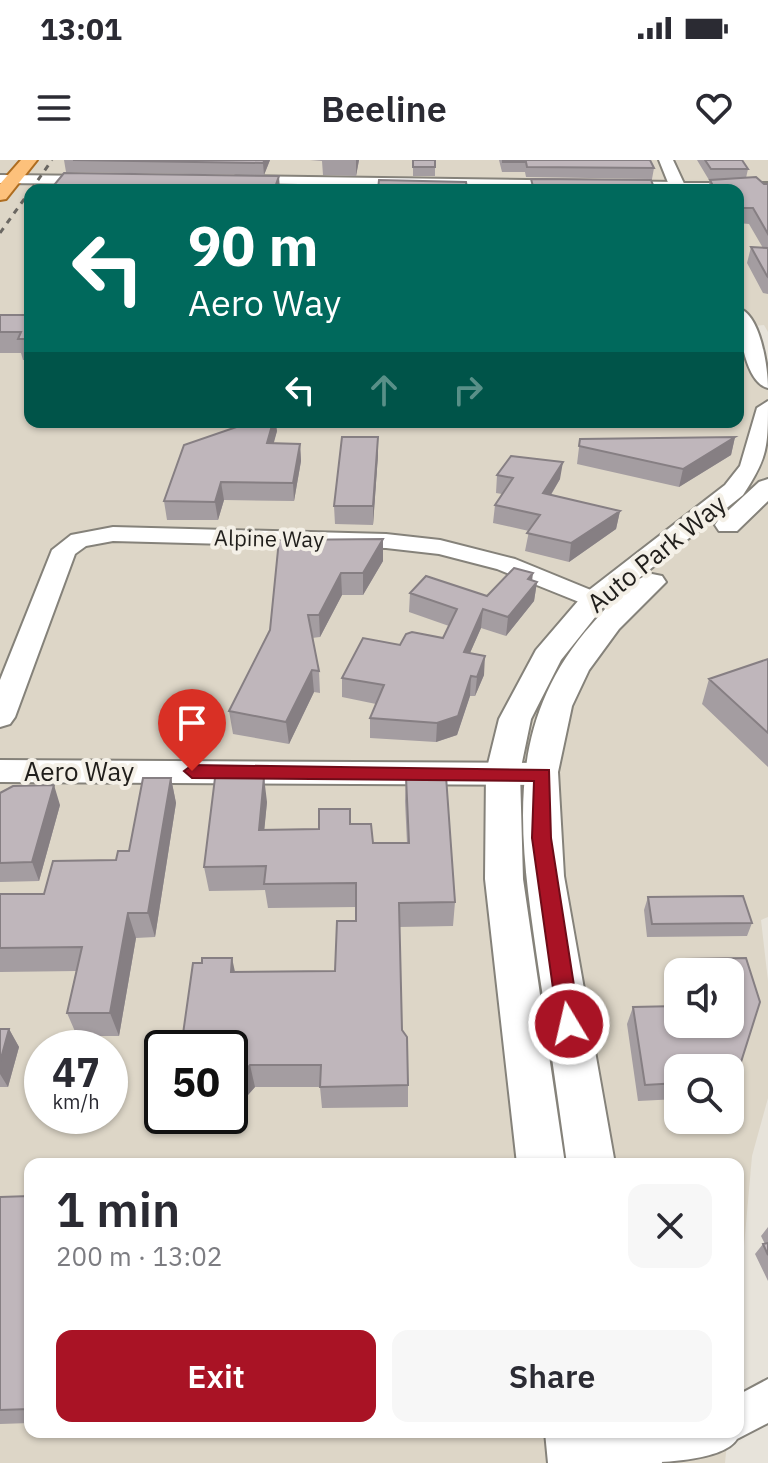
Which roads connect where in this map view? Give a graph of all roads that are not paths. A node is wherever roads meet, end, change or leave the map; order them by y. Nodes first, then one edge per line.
1 (6, 160) edge
2 (29, 160) edge
3 (666, 160) edge
4 (5, 175) edge
5 (123, 180) edge
6 (227, 180) edge
7 (387, 184) edge
8 (676, 184) edge
9 (768, 186) edge
10 (744, 187) edge
11 (0, 195) edge
12 (744, 328) edge
13 (768, 382) edge
14 (768, 408) edge
15 (768, 487) edge
16 (594, 600) junction
17 (0, 717) edge
18 (0, 771) edge
19 (523, 773) junction
20 (540, 1158) edge
21 (590, 1158) edge
22 (768, 1399) edge
23 (744, 1415) edge
24 (574, 1438) edge
25 (710, 1438) edge
26 (631, 1448) edge
27 (577, 1463) edge

1 - 4 main road
2 - 4 main road
3 - 8 main road
4 - 5 street
4 - 11 main road
6 - 7 street
9 - 10 street
12 - 13 main road
14 - 16 main road, Auto Park Way
15 - 19 main road, Auto Park Way
16 - 17 street, Alpine Way
16 - 19 main road, Auto Park Way
18 - 19 street, Aero Way
19 - 20 main road, Auto Park Way
19 - 21 main road, Auto Park Way
22 - 23 street
24 - 27 main road
25 - 26 street

